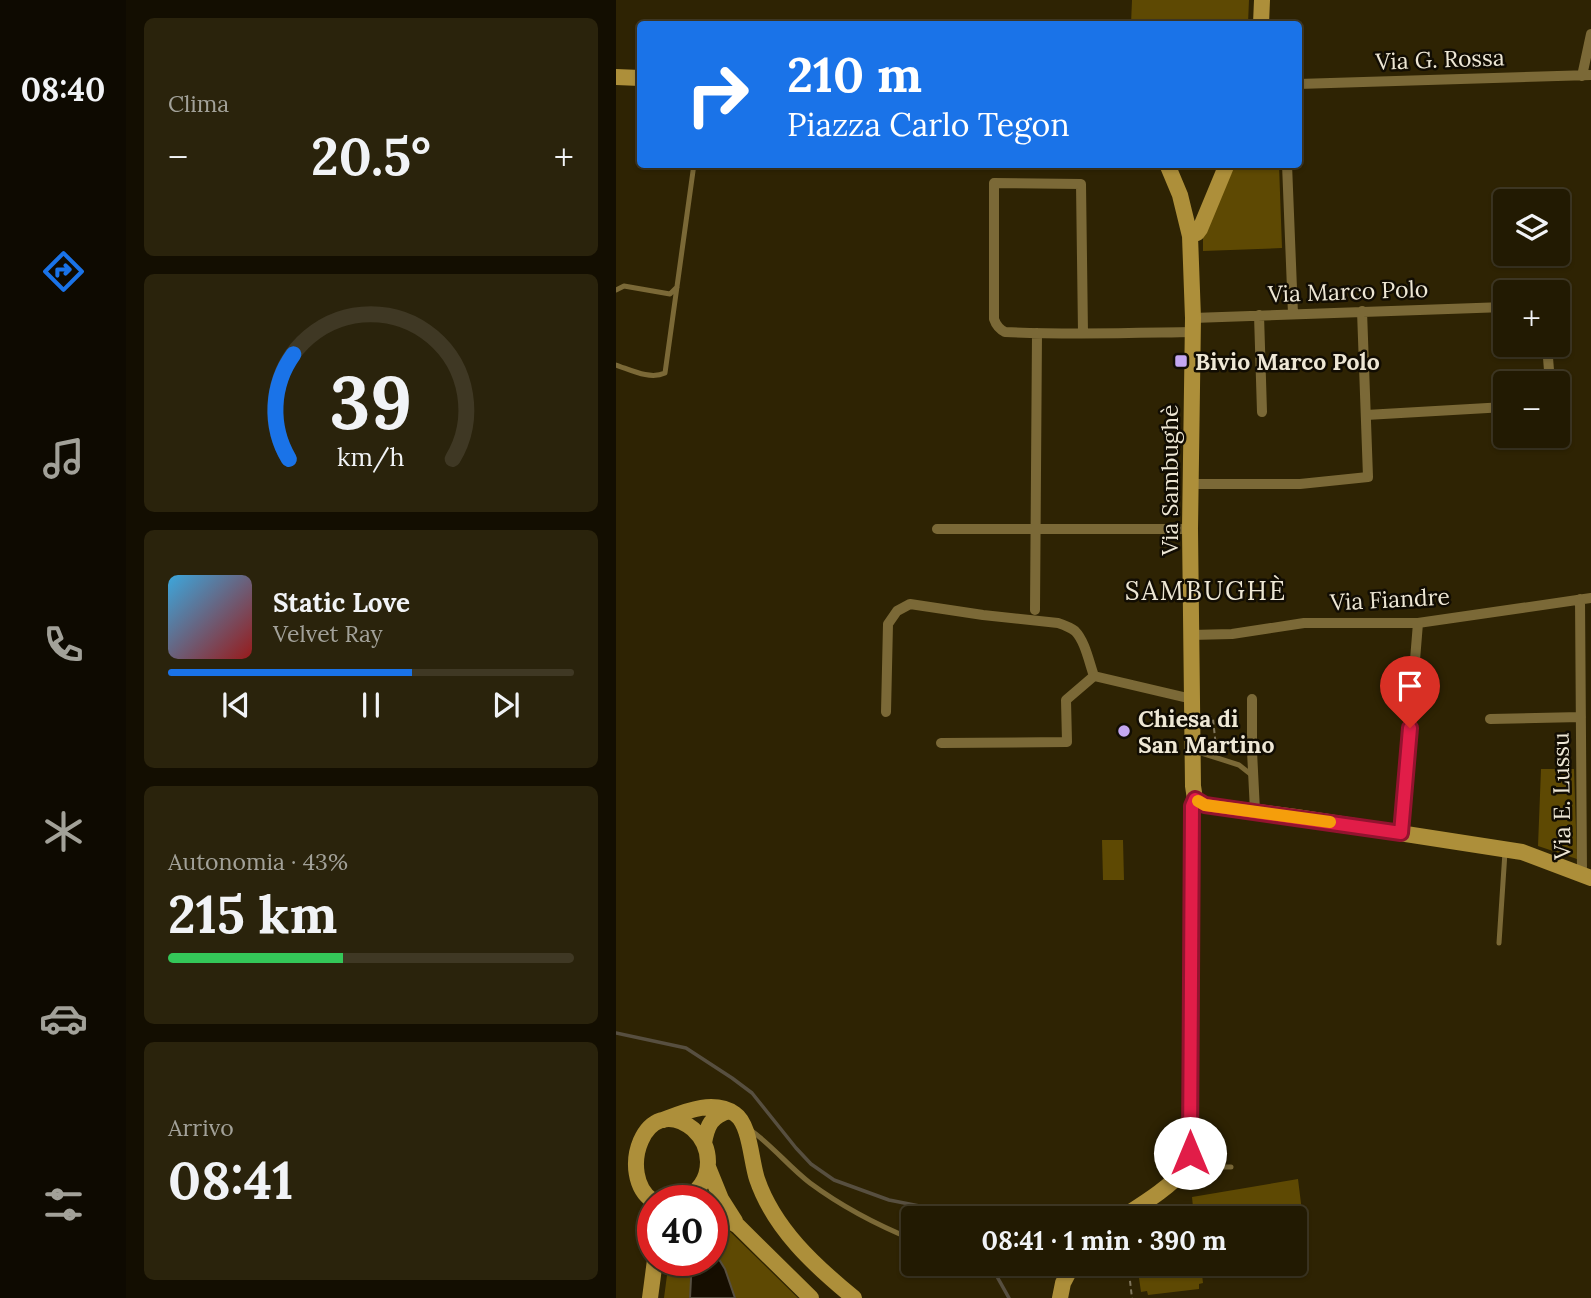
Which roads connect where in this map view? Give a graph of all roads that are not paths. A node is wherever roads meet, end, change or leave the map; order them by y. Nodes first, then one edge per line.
1 (1262, 0) edge
2 (1261, 21) edge
3 (1591, 34) edge
4 (1586, 76) edge
5 (616, 77) edge
6 (637, 78) edge
7 (1302, 84) edge
8 (693, 168) edge
9 (1169, 168) edge
10 (1225, 168) edge
11 (1287, 168) edge
12 (1190, 236) junction
13 (677, 287) junction
14 (616, 290) edge
15 (1493, 307) edge
16 (1362, 311) junction
17 (1293, 314) junction
18 (1259, 315) junction
19 (1193, 325) junction
20 (1037, 333) junction
21 (1083, 333) junction
22 (616, 365) edge
23 (1493, 408) edge
24 (1262, 412) dead end
25 (1366, 415) junction
26 (1191, 484) junction
27 (937, 529) dead end
28 (1035, 529) junction
29 (1190, 529) junction
30 (1586, 599) edge
31 (1035, 610) dead end
32 (1418, 623) junction
33 (1192, 635) junction
34 (1094, 676) junction
35 (1586, 676) edge
36 (1252, 699) dead end
37 (1192, 701) junction
38 (886, 712) dead end
39 (1581, 717) junction
40 (1490, 719) dead end
41 (941, 743) dead end
42 (1192, 750) junction
43 (1253, 776) junction
44 (1586, 796) edge
45 (1195, 799) junction
46 (1255, 811) junction
47 (1401, 833) junction
48 (1505, 849) junction
49 (1587, 876) edge
50 (1499, 943) dead end
51 (729, 1111) junction
52 (663, 1120) junction
53 (744, 1125) junction
54 (704, 1143) junction
55 (708, 1167) junction
56 (1186, 1167) junction
57 (1231, 1167) dead end
58 (622, 1174) edge
59 (701, 1185) edge
60 (637, 1192) edge
61 (1139, 1206) edge
62 (728, 1219) edge
63 (738, 1226) junction
64 (901, 1234) edge
65 (653, 1276) edge
66 (1067, 1276) edge
67 (650, 1298) edge
68 (811, 1298) edge
69 (854, 1298) edge
70 (1060, 1298) edge

1 - 2 street
3 - 4 street, Via G. Rossa
4 - 7 street, Via G. Rossa
5 - 6 street
8 - 13 lane
9 - 12 street, Via Sambughè
10 - 12 street
11 - 17 street
12 - 19 street, Via Sambughè
13 - 14 lane
13 - 22 lane
15 - 16 street, Via Marco Polo
16 - 17 street, Via Marco Polo
16 - 25 street
17 - 18 street, Via Marco Polo
18 - 19 street, Via Marco Polo
18 - 24 street
19 - 21 street, Via Marco Polo
19 - 26 street, Via Sambughè
20 - 21 street, Via Marco Polo
20 - 21 street, Via Marco Polo
20 - 28 street
23 - 25 street
25 - 26 street
26 - 29 street, Via Sambughè
27 - 28 street
28 - 29 street
28 - 31 street
29 - 33 street, Via Sambughè
30 - 32 street, Via Fiandre
30 - 35 street, Via E. Lussu
32 - 33 street, Via Fiandre
32 - 47 street
33 - 37 street, Via Sambughè
34 - 37 street
34 - 38 street
34 - 41 street
35 - 39 street, Via E. Lussu
36 - 43 street
37 - 42 street, Via Sambughè
39 - 40 street, Via E. Lussu
39 - 44 street, Via E. Lussu
42 - 43 lane
42 - 45 street, Via Sambughè
43 - 46 street
44 - 49 street, Via E. Lussu
45 - 46 street
45 - 56 street, Via Sambughè
46 - 47 street
47 - 48 street
48 - 49 street
48 - 50 lane
51 - 52 street
51 - 53 street
51 - 54 street
52 - 54 street
52 - 58 street
53 - 64 lane
53 - 69 street
54 - 55 street
55 - 59 street
55 - 63 street
56 - 57 lane
56 - 61 street
58 - 60 street
62 - 63 street
63 - 68 street
65 - 67 street
66 - 70 street

